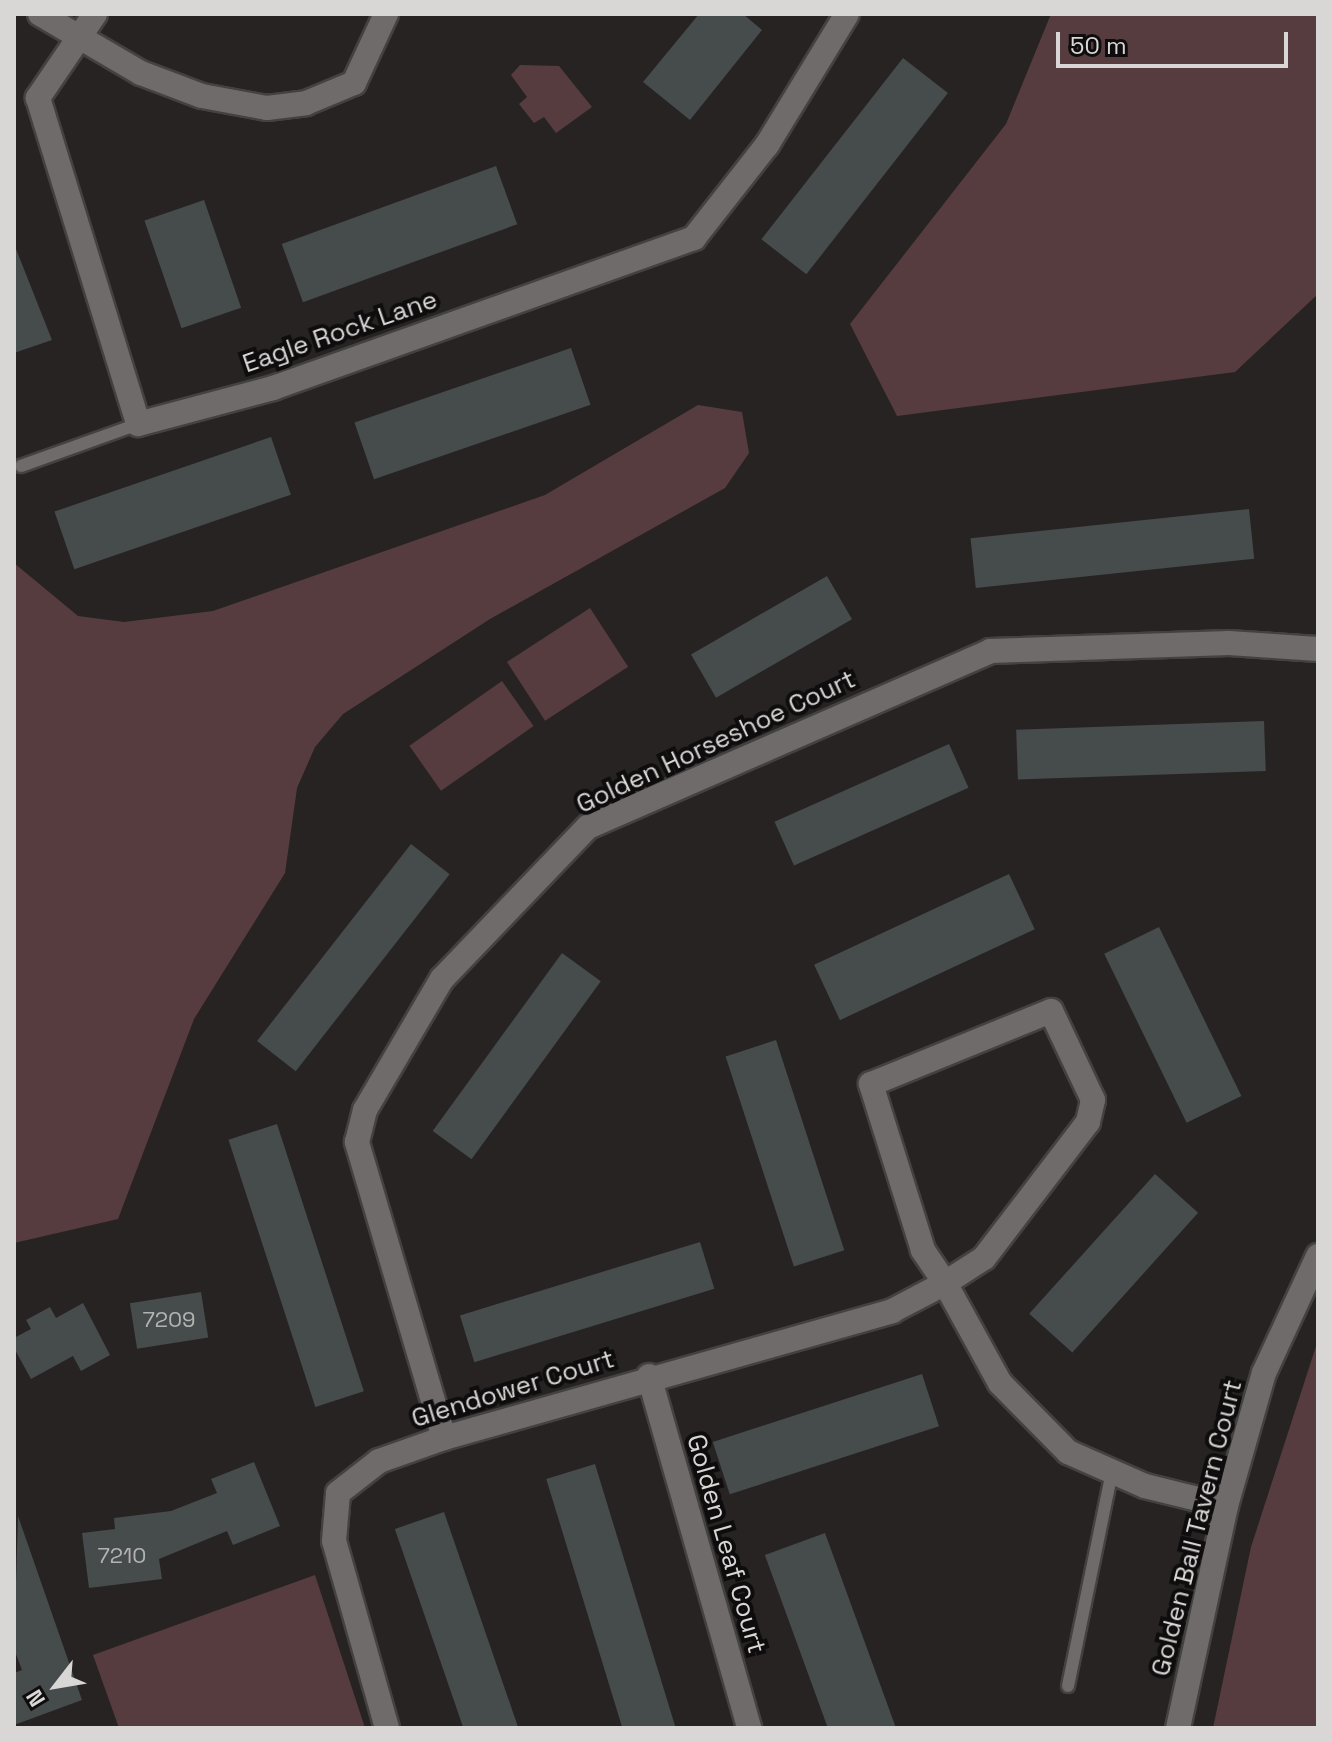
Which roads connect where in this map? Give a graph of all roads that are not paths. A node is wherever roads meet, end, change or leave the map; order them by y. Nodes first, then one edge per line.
1 (40, 14) edge
2 (95, 14) edge
3 (386, 14) edge
4 (847, 14) edge
5 (81, 36) junction
6 (138, 424) junction
7 (21, 466) dead end
8 (1318, 649) edge
9 (1318, 1256) edge
10 (945, 1283) junction
11 (649, 1376) junction
12 (444, 1438) junction
13 (1112, 1471) junction
14 (1226, 1506) junction
15 (1068, 1686) dead end
16 (387, 1728) edge
17 (749, 1728) edge
18 (1178, 1728) edge

1 - 5 street
2 - 5 street
3 - 5 street
4 - 6 street, Eagle Rock Lane
5 - 6 street
6 - 7 lane
8 - 12 street, Golden Horseshoe Court
9 - 14 street, Golden Ball Tavern Court
10 - 10 street, Glendower Court
10 - 11 street, Glendower Court
10 - 13 street
11 - 12 street, Glendower Court
11 - 17 street, Golden Leaf Court
12 - 16 street, Glendower Court
13 - 14 street
13 - 15 lane
14 - 18 street, Golden Ball Tavern Court

